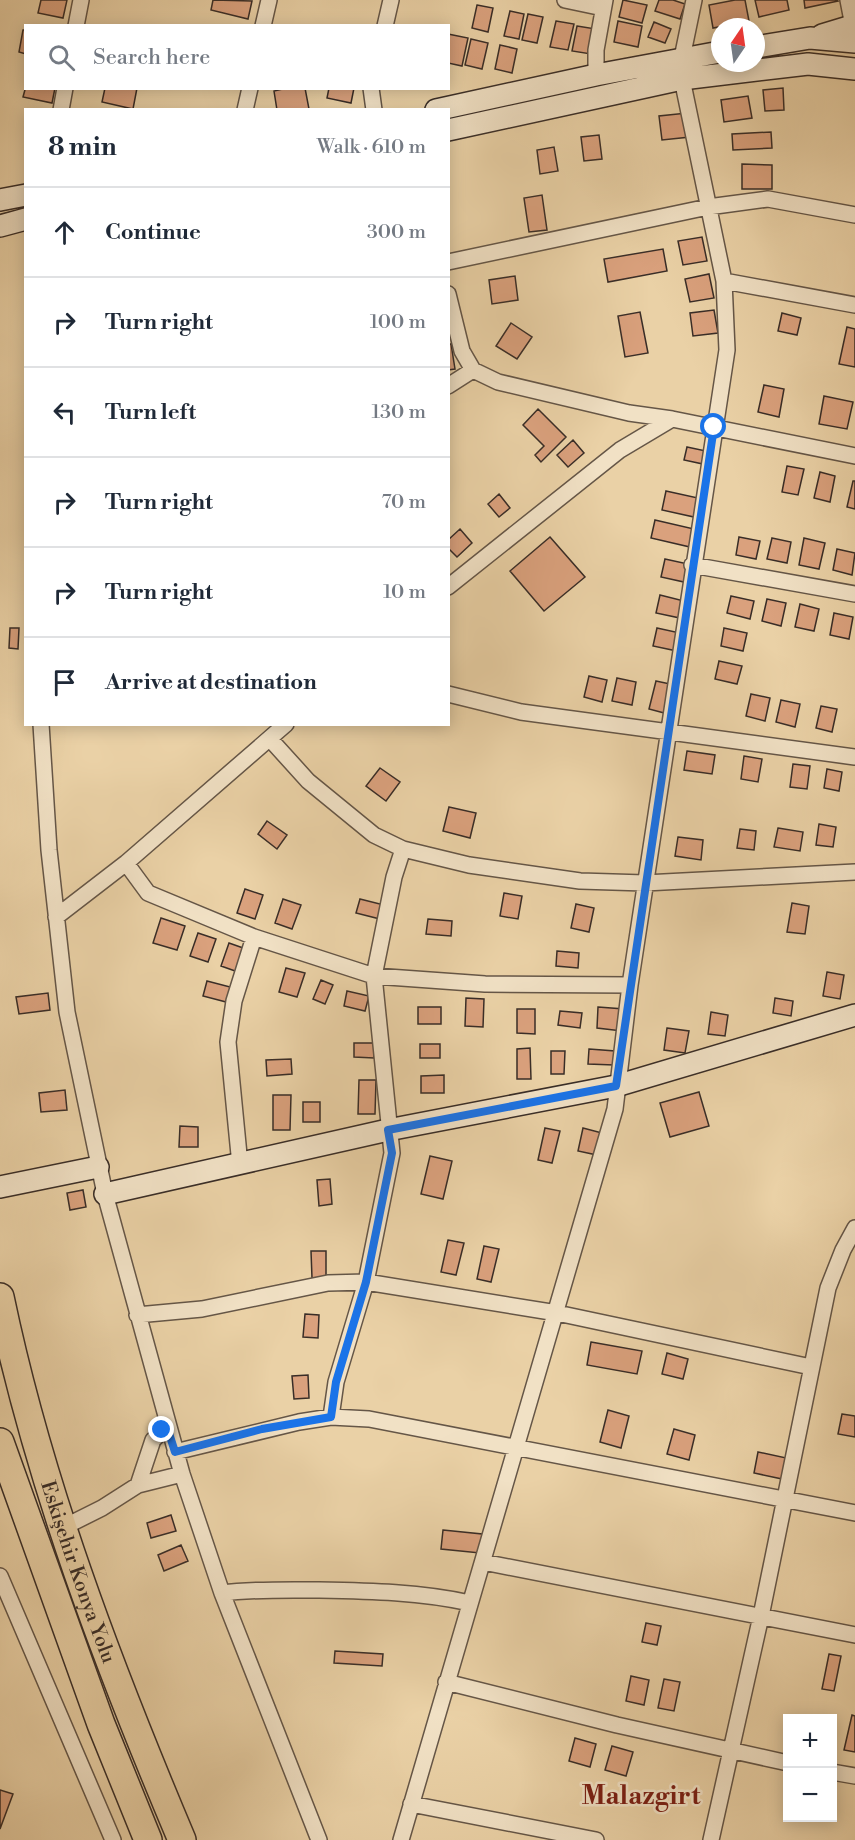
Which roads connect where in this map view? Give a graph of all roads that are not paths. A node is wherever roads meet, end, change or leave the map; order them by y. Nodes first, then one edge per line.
1 (81, 0) edge
2 (268, 0) edge
3 (391, 0) edge
4 (565, 0) edge
5 (694, 0) edge
6 (848, 0) edge
7 (604, 4) edge
8 (76, 24) edge
9 (263, 24) edge
10 (385, 24) edge
11 (854, 31) edge
12 (765, 46) edge
13 (711, 56) edge
14 (682, 69) junction
15 (855, 69) edge
16 (596, 75) junction
17 (65, 90) edge
18 (249, 90) edge
19 (371, 90) edge
20 (61, 108) edge
21 (245, 108) edge
22 (374, 108) edge
23 (445, 108) edge
24 (450, 129) edge
25 (24, 195) edge
26 (0, 200) edge
27 (708, 207) junction
28 (855, 214) edge
29 (24, 220) edge
30 (0, 226) edge
31 (450, 262) edge
32 (724, 281) junction
33 (450, 302) edge
34 (855, 305) edge
35 (473, 370) junction
36 (450, 385) edge
37 (672, 418) junction
38 (714, 427) junction
39 (855, 456) edge
40 (692, 566) junction
41 (450, 585) edge
42 (855, 594) edge
43 (450, 694) edge
44 (41, 726) edge
45 (284, 726) edge
46 (668, 730) junction
47 (270, 739) junction
48 (855, 758) edge
49 (403, 849) junction
50 (126, 863) junction
51 (855, 872) edge
52 (645, 884) junction
53 (56, 917) junction
54 (254, 937) junction
55 (374, 976) junction
56 (630, 985) junction
57 (855, 1015) edge
58 (616, 1086) junction
59 (388, 1130) junction
60 (240, 1165) junction
61 (98, 1167) junction
62 (0, 1187) edge
63 (105, 1194) junction
64 (855, 1228) edge
65 (366, 1282) junction
66 (0, 1298) edge
67 (557, 1313) junction
68 (137, 1315) junction
69 (811, 1367) junction
70 (331, 1417) junction
71 (167, 1427) junction
72 (0, 1442) edge
73 (516, 1446) junction
74 (175, 1452) junction
75 (182, 1474) junction
76 (138, 1485) junction
77 (784, 1498) junction
78 (855, 1513) edge
79 (64, 1527) junction
80 (483, 1562) junction
81 (0, 1576) edge
82 (222, 1593) junction
83 (470, 1603) junction
84 (761, 1616) junction
85 (855, 1635) edge
86 (446, 1682) junction
87 (729, 1752) junction
88 (783, 1762) edge
89 (837, 1773) edge
90 (855, 1776) edge
91 (411, 1804) junction
92 (569, 1838) edge
93 (113, 1840) edge
94 (148, 1840) edge
95 (182, 1840) edge
96 (319, 1840) edge
97 (401, 1840) edge
98 (596, 1840) edge
99 (711, 1840) edge

1 - 8 street
2 - 9 street
3 - 10 street
4 - 7 street
5 - 14 street
6 - 11 street
7 - 16 street
11 - 12 street
13 - 14 street
14 - 15 street
14 - 16 street
14 - 24 street
14 - 27 street
16 - 23 street
17 - 20 street
18 - 21 street
19 - 22 street
25 - 26 street
27 - 28 street
27 - 31 street
27 - 32 street
29 - 30 street
32 - 34 street
32 - 38 street
33 - 35 street
35 - 36 street
35 - 37 street
37 - 38 street
37 - 41 street
38 - 39 street
38 - 40 street
40 - 42 street
40 - 46 street
43 - 46 street
44 - 53 street
45 - 47 street
46 - 48 street
46 - 52 street
47 - 49 street
47 - 50 street
49 - 52 street
49 - 55 street
50 - 53 street
50 - 54 street
51 - 52 street
52 - 56 street
53 - 61 street
54 - 55 street
54 - 60 street
55 - 56 street
55 - 59 street
56 - 58 street
57 - 58 street
58 - 59 street
58 - 67 street
59 - 60 street
59 - 65 street
60 - 63 street
61 - 62 street
61 - 63 street
63 - 68 street
64 - 69 street
65 - 67 street
65 - 68 street
65 - 70 street
66 - 79 highway, Eskişehir Konya Yolu
67 - 69 street
67 - 73 street
68 - 71 street
69 - 77 street
70 - 73 street
70 - 74 street
71 - 74 street
71 - 76 street
72 - 94 highway
73 - 77 street
73 - 80 street
74 - 75 street
75 - 76 street
75 - 82 street
76 - 79 street
77 - 78 street
77 - 84 street
79 - 95 highway, Eskişehir Konya Yolu
80 - 83 street
80 - 84 street
81 - 93 street
82 - 83 street
82 - 96 street
83 - 86 street
84 - 85 street
84 - 87 street
86 - 87 street
86 - 91 street
87 - 88 street
87 - 99 street
89 - 90 street
91 - 92 street
91 - 97 street
92 - 98 street

